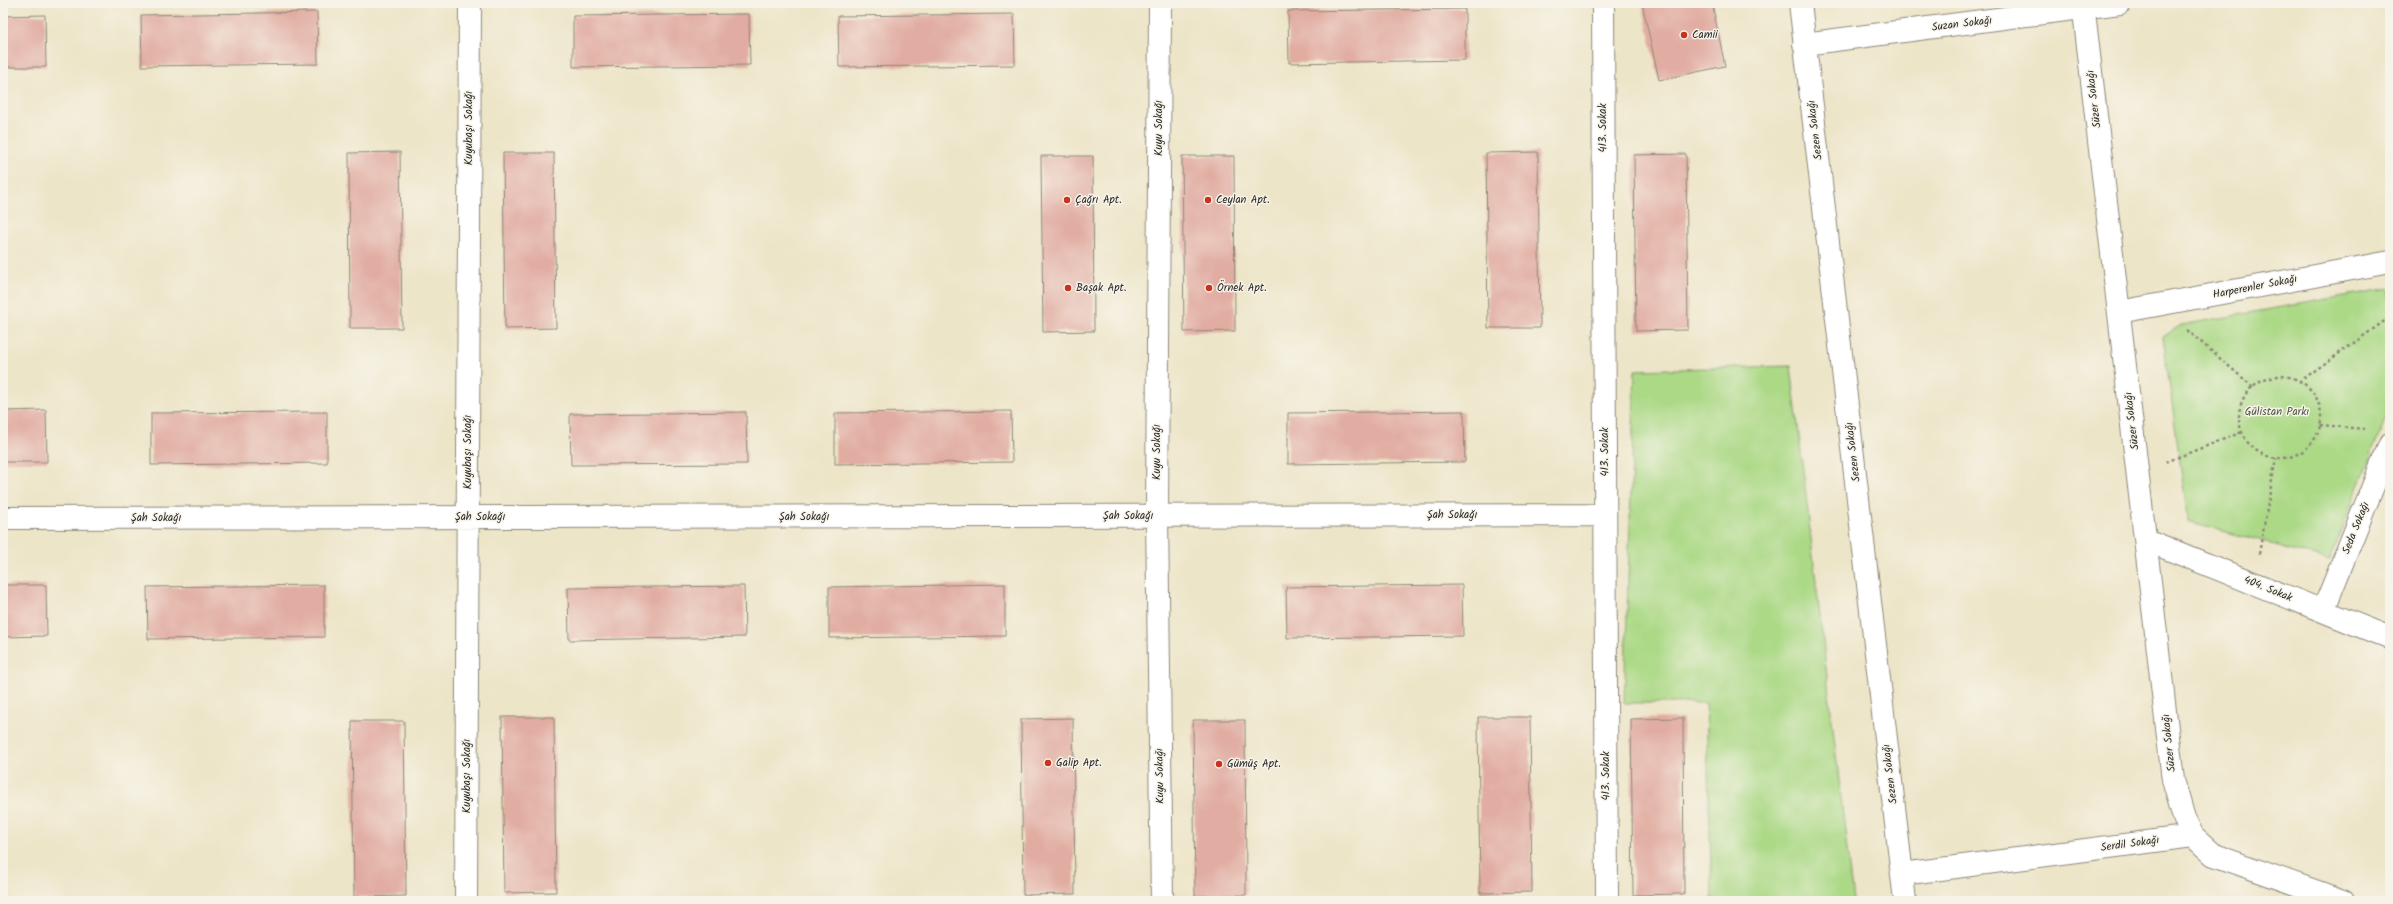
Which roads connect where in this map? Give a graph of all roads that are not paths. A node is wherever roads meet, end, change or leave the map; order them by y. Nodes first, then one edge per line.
1 (470, 3) edge
2 (1160, 3) edge
3 (1603, 3) edge
4 (1800, 3) edge
5 (2120, 3) edge
6 (2083, 5) edge
7 (1804, 44) junction
8 (2390, 262) edge
9 (2119, 312) junction
10 (2390, 444) edge
11 (1605, 515) junction
12 (1157, 516) junction
13 (468, 517) junction
14 (3, 518) edge
15 (2146, 540) junction
16 (2323, 611) junction
17 (2390, 638) edge
18 (2193, 836) junction
19 (1902, 874) junction
20 (466, 901) edge
21 (1162, 901) edge
22 (1607, 901) edge
23 (1905, 901) edge
24 (2343, 901) edge

1 - 13 street, Kuyubaşı Sokağı
2 - 12 street, Kuyu Sokağı
3 - 11 street, 413. Sokak
4 - 7 street, Sezen Sokağı
5 - 6 street, Suzan Sokağı
6 - 7 street, Suzan Sokağı
6 - 9 street, Süzer Sokağı
7 - 19 street, Sezen Sokağı
8 - 9 street, Harperenler Sokağı
9 - 15 street, Süzer Sokağı
10 - 16 street, Seda Sokağı
11 - 12 street, Şah Sokağı
11 - 22 street, 413. Sokak
12 - 13 street, Şah Sokağı
12 - 21 street, Kuyu Sokağı
13 - 14 street, Şah Sokağı
13 - 20 street, Kuyubaşı Sokağı
15 - 16 street, 404. Sokak
15 - 18 street, Süzer Sokağı
16 - 17 street, 404. Sokak
18 - 19 street, Serdil Sokağı
18 - 24 street
19 - 23 street, Sezen Sokağı

